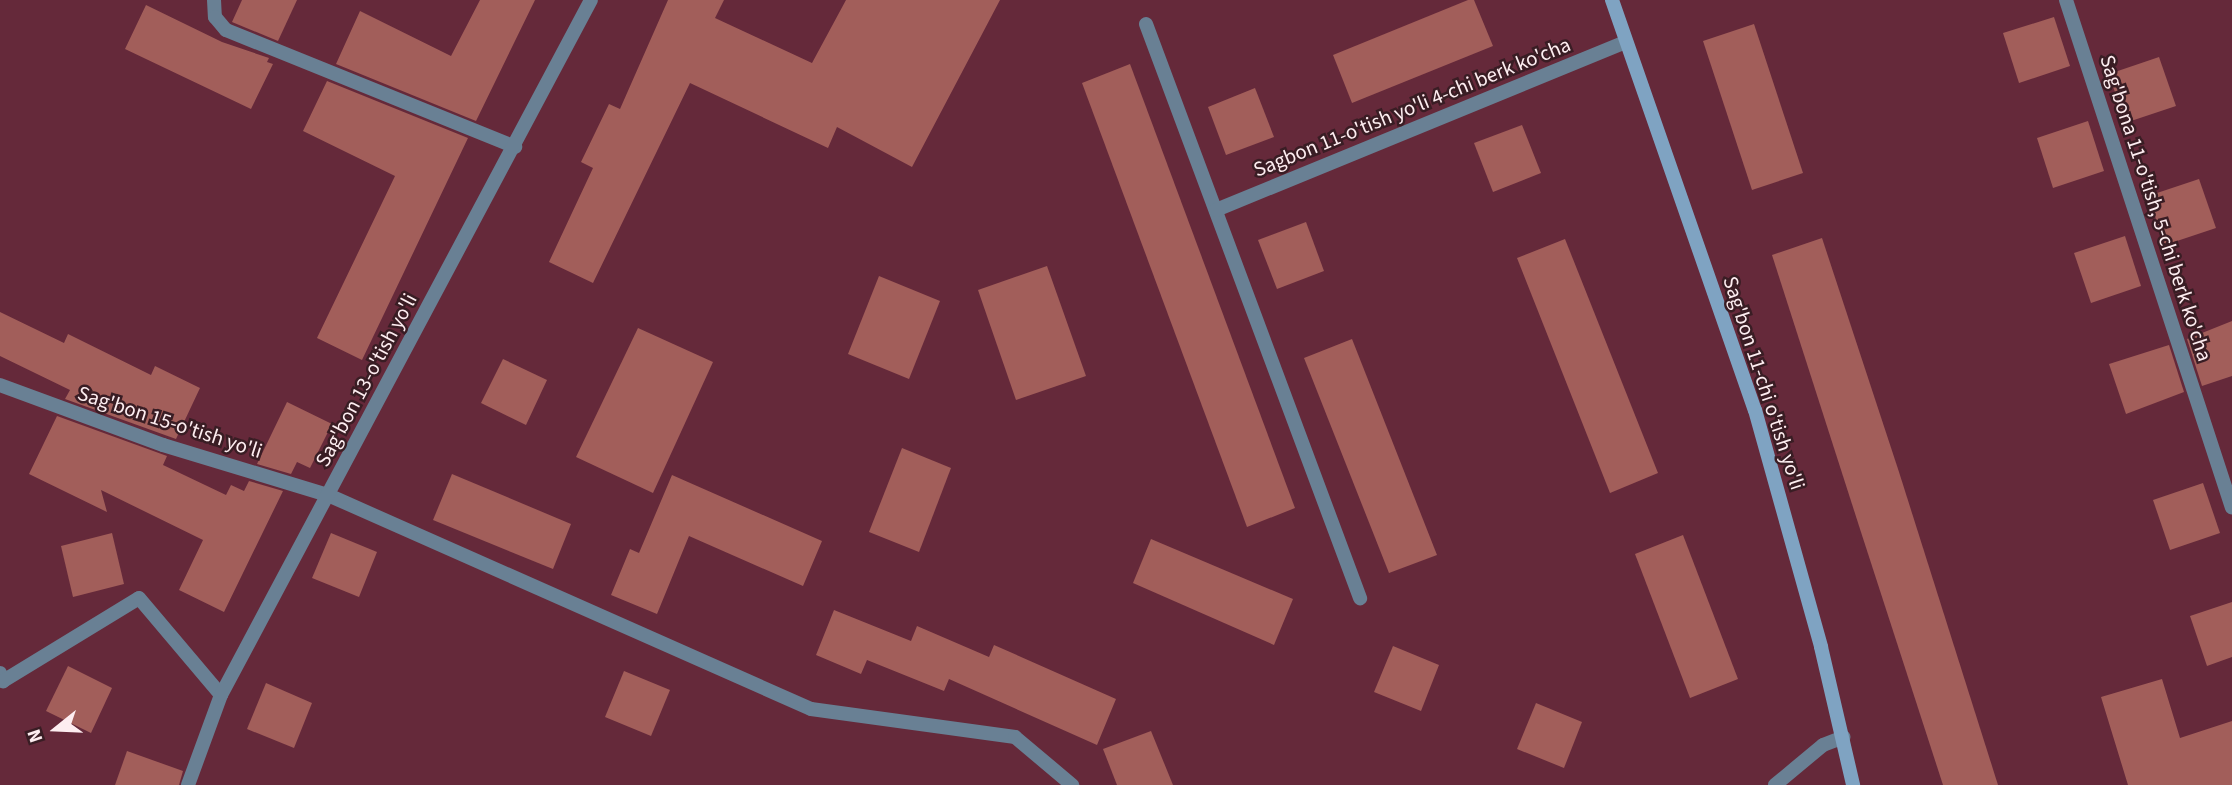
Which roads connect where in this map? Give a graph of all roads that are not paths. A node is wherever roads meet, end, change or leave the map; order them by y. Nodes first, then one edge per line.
1 (214, 0) edge
2 (591, 0) edge
3 (1612, 0) edge
4 (2066, 0) edge
5 (1146, 24) dead end
6 (1625, 42) junction
7 (516, 147) junction
8 (1216, 210) junction
9 (0, 386) edge
10 (328, 495) junction
11 (2232, 508) edge
12 (1360, 598) dead end
13 (0, 673) edge
14 (221, 695) junction
15 (1844, 737) junction
16 (188, 785) edge
17 (1072, 785) edge
18 (1775, 785) edge
19 (1853, 785) edge

1 - 7 street
2 - 7 street, Sag'bon 13-o'tish yo'li
3 - 6 main road, Sag'bon 11-chi o'tish yo'li
4 - 11 street, Sag'bona 11-o'tish, 5-chi berk ko'cha
5 - 8 street
6 - 8 street, Sagbon 11-o'tish yo'li 4-chi berk ko'cha
6 - 15 main road, Sag'bon 11-chi o'tish yo'li
7 - 10 street, Sag'bon 13-o'tish yo'li
8 - 12 street
9 - 10 street, Sag'bon 15-o'tish yo'li
10 - 14 street, Sag'bon 13-o'tish yo'li
10 - 17 street, Sag'bon 15-o'tish yo'li
13 - 14 street
14 - 16 street, Sag'bon 13-o'tish yo'li
15 - 18 street
15 - 19 main road, Sag'bon 11-chi o'tish yo'li

